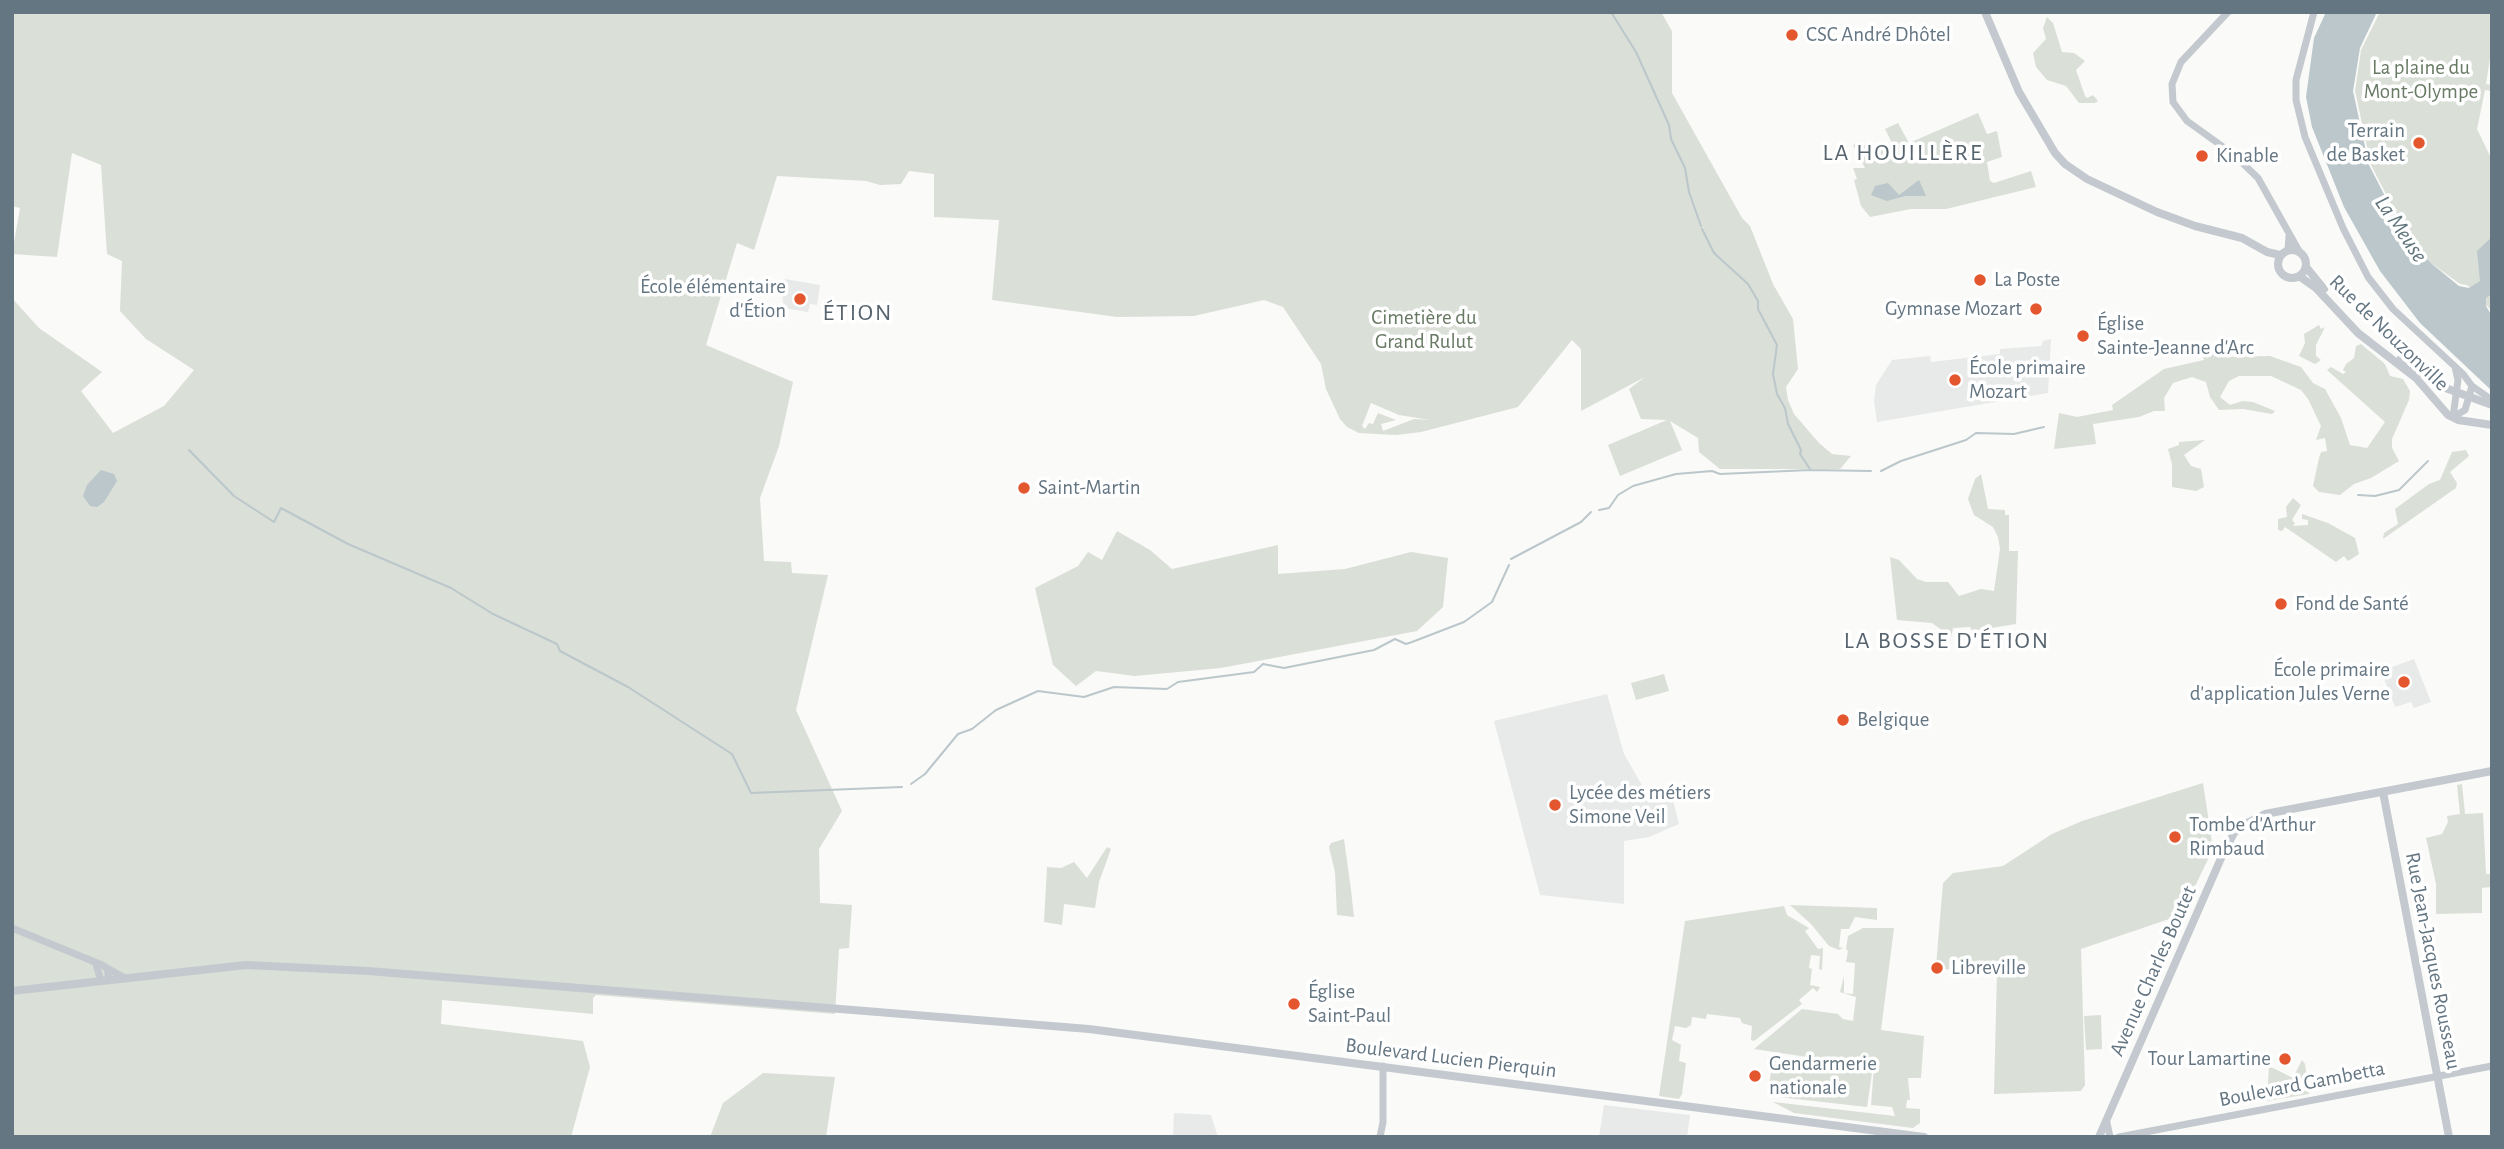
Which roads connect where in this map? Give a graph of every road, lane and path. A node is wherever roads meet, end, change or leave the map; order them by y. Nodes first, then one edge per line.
1 (1985, 12) edge
2 (2228, 12) edge
3 (2314, 12) edge
4 (2284, 222) junction
5 (2299, 251) junction
6 (2282, 257) junction
7 (2306, 267) junction
8 (2299, 276) junction
9 (2455, 367) junction
10 (2471, 390) junction
11 (2457, 391) junction
12 (2492, 402) edge
13 (2453, 418) junction
14 (2492, 423) edge
15 (2492, 771) edge
16 (2383, 792) junction
17 (12, 928) edge
18 (96, 964) junction
19 (107, 968) junction
20 (125, 978) junction
21 (105, 981) junction
22 (12, 991) edge
23 (1383, 1066) junction
24 (2492, 1066) edge
25 (2438, 1076) junction
26 (2109, 1115) junction
27 (1380, 1137) edge
28 (1924, 1137) edge
29 (2099, 1137) edge
30 (2110, 1137) edge
31 (2119, 1137) edge
32 (2449, 1137) edge

1 - 6 main road
2 - 4 street, Rue de Nouzonville
3 - 9 street
4 - 5 street, Rue de Nouzonville
4 - 6 street, Rue de Nouzonville
5 - 6 main road
5 - 7 main road, Rue de Nouzonville
6 - 8 main road, Rue de Nouzonville
7 - 8 main road, Rue de Nouzonville
7 - 11 main road, Rue de Nouzonville
8 - 13 main road, Rue de Nouzonville
9 - 10 street
9 - 11 street
10 - 11 main road, Rue de Nouzonville
10 - 12 main road, Rue de Nouzonville
10 - 13 street
11 - 13 street
13 - 14 main road
15 - 16 main road, Avenue Charles Boutet
16 - 25 main road, Rue Jean-Jacques Rousseau
16 - 26 main road, Avenue Charles Boutet
17 - 18 street
18 - 19 street
18 - 21 street
19 - 20 street
19 - 21 street
20 - 21 main road, Boulevard Lucien Pierquin
20 - 23 main road, Boulevard Lucien Pierquin
21 - 22 main road, Boulevard Lucien Pierquin
23 - 27 street
23 - 28 main road, Boulevard Lucien Pierquin
24 - 25 street, Boulevard Gambetta
25 - 31 street, Boulevard Gambetta
25 - 32 main road, Rue Jean-Jacques Rousseau
26 - 29 main road, Avenue Charles Boutet
26 - 30 street

